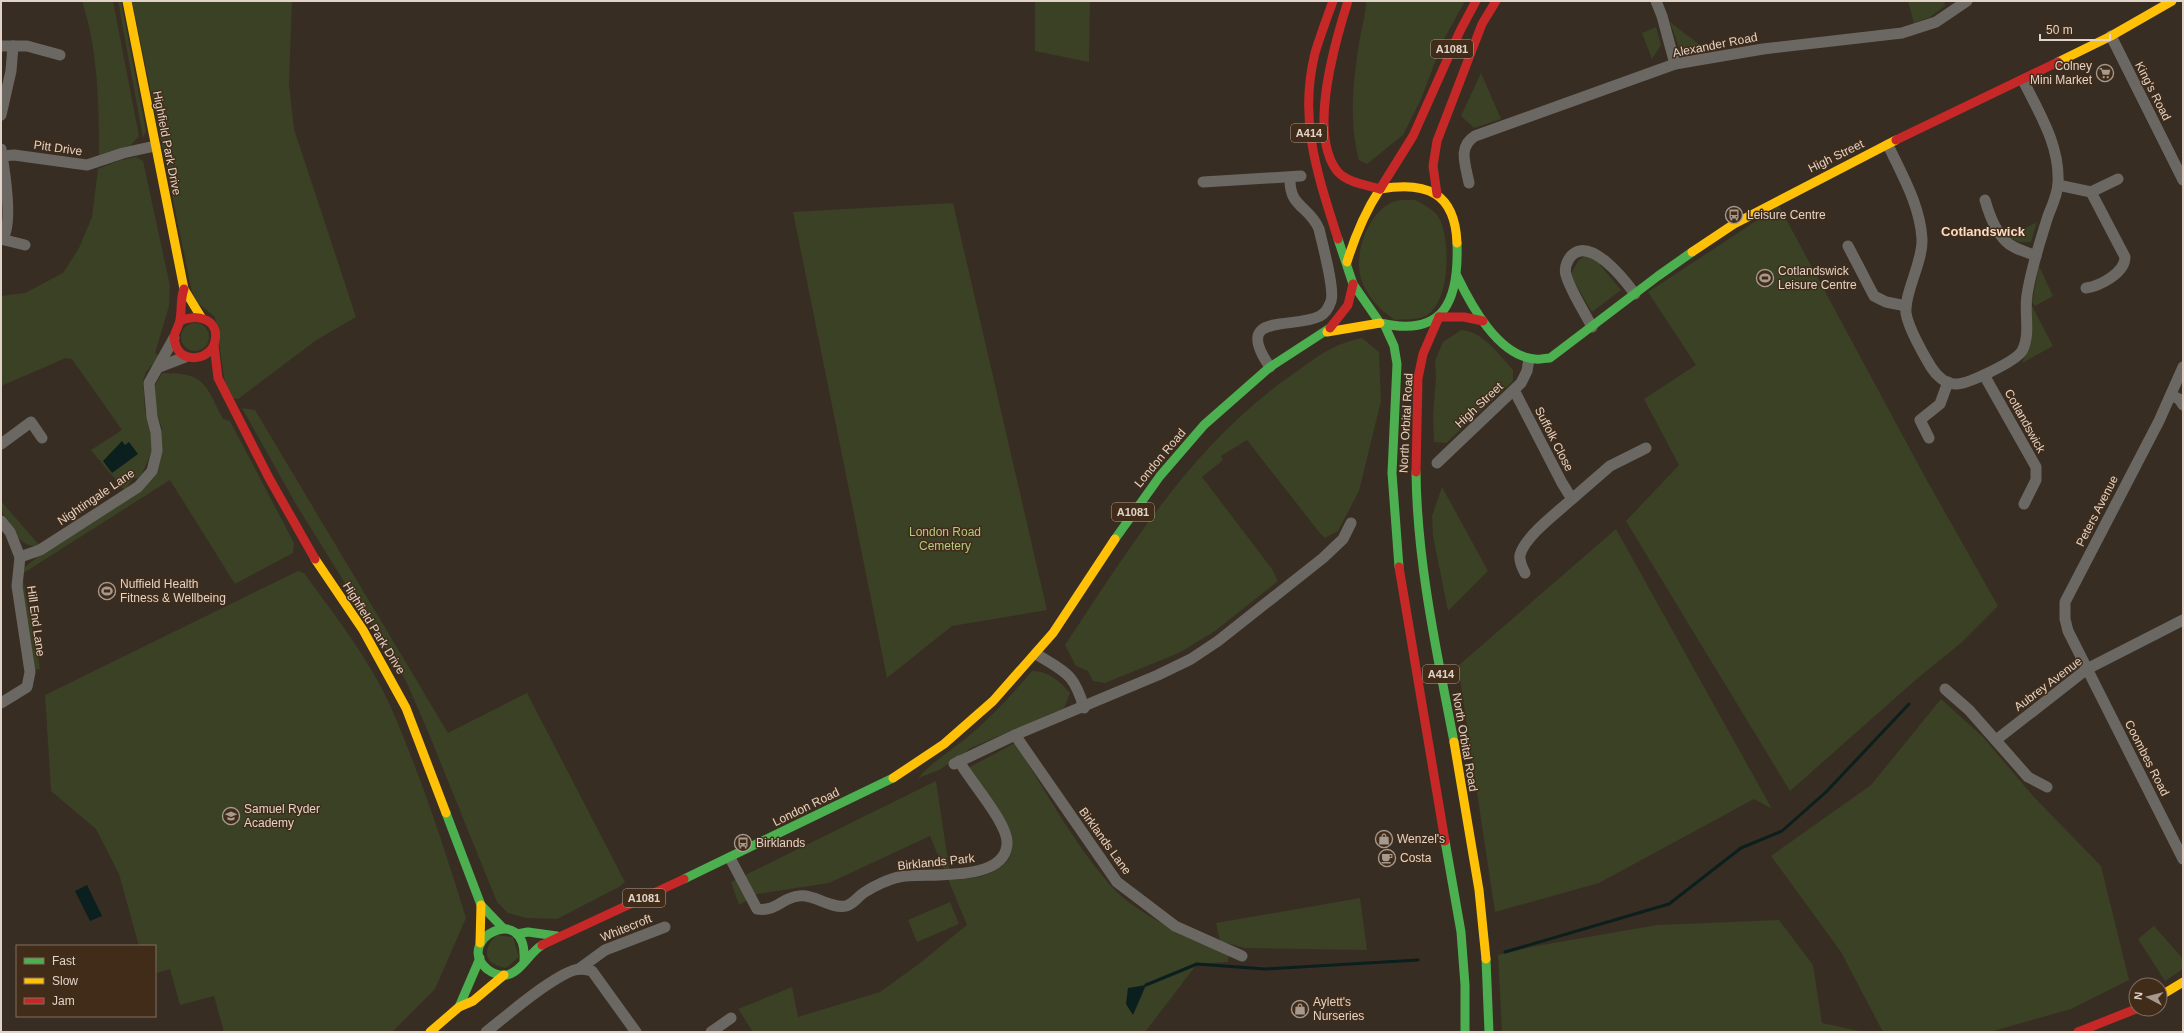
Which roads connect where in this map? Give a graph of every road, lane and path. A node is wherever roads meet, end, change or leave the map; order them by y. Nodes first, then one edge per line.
1 (127, 1) edge
2 (1333, 1) edge
3 (1348, 1) edge
4 (1476, 1) edge
5 (1496, 1) edge
6 (1656, 1) edge
7 (2172, 1) edge
8 (1961, 2) edge
9 (2111, 36) junction
10 (1, 46) edge
11 (12, 46) junction
12 (60, 55) dead end
13 (1675, 64) junction
14 (2023, 80) junction
15 (1, 115) edge
16 (1888, 145) junction
17 (155, 146) junction
18 (2, 152) edge
19 (2118, 179) dead end
20 (2183, 180) edge
21 (1203, 182) dead end
22 (1469, 183) dead end
23 (2058, 184) junction
24 (1380, 189) junction
25 (2091, 192) junction
26 (1437, 194) junction
27 (1985, 200) dead end
28 (1, 239) edge
29 (25, 245) dead end
30 (1848, 246) dead end
31 (2036, 256) junction
32 (1348, 262) junction
33 (1457, 276) junction
34 (1353, 284) junction
35 (2086, 288) dead end
36 (184, 289) junction
37 (1635, 294) junction
38 (1906, 306) junction
39 (201, 317) junction
40 (1439, 317) junction
41 (180, 321) junction
42 (1483, 321) junction
43 (1382, 324) junction
44 (1592, 326) junction
45 (1327, 332) junction
46 (174, 338) junction
47 (214, 345) junction
48 (191, 358) junction
49 (1529, 359) junction
50 (159, 367) junction
51 (1270, 367) junction
52 (2183, 367) edge
53 (1984, 375) junction
54 (218, 378) junction
55 (1948, 382) junction
56 (1514, 390) junction
57 (2171, 395) junction
58 (2183, 405) edge
59 (42, 438) dead end
60 (1929, 438) dead end
61 (1, 444) edge
62 (1646, 448) dead end
63 (1437, 463) dead end
64 (1572, 499) junction
65 (2024, 504) dead end
66 (1, 521) edge
67 (1351, 523) dead end
68 (20, 557) junction
69 (1525, 573) dead end
70 (2182, 624) edge
71 (1036, 654) junction
72 (2087, 669) junction
73 (1945, 689) dead end
74 (1, 703) edge
75 (1084, 708) junction
76 (1015, 735) junction
77 (1996, 740) junction
78 (2047, 787) dead end
79 (730, 858) junction
80 (2183, 860) edge
81 (482, 905) junction
82 (665, 927) dead end
83 (503, 928) junction
84 (517, 934) junction
85 (557, 936) junction
86 (480, 943) junction
87 (1242, 956) dead end
88 (480, 958) junction
89 (524, 961) junction
90 (579, 969) junction
91 (504, 975) junction
92 (2183, 982) edge
93 (2168, 991) edge
94 (459, 1007) junction
95 (2128, 1012) edge
96 (731, 1018) dead end
97 (633, 1031) edge
98 (430, 1032) edge
99 (486, 1032) edge
100 (711, 1032) edge
101 (1465, 1032) edge
102 (1489, 1032) edge
103 (2078, 1032) edge

1 - 17 main road, Highfield Park Drive
2 - 32 main road, A414
3 - 24 main road, A414
4 - 24 main road, A1081
5 - 26 main road, A1081
6 - 13 street
7 - 9 main road, High Street
8 - 13 street, Alexander Road
9 - 14 main road, High Street
9 - 20 street, King's Road
10 - 11 street
11 - 12 street
11 - 15 street
13 - 22 street, Alexander Road
14 - 16 main road, High Street
14 - 23 street
16 - 37 main road, High Street
16 - 38 street
17 - 18 street, Pitt Drive
17 - 36 main road, Highfield Park Drive
18 - 28 street
19 - 25 street
21 - 51 street
23 - 25 street
23 - 31 street
24 - 26 main road
24 - 32 main road
25 - 35 street
26 - 33 main road
27 - 31 street
28 - 29 street
30 - 38 street
31 - 53 street
32 - 34 main road
33 - 40 main road
33 - 42 main road, High Street
34 - 43 main road
34 - 45 main road, London Road / A1081
36 - 39 main road, Highfield Park Drive
36 - 41 main road, Highfield Park Drive
37 - 44 main road, High Street
37 - 44 street
38 - 55 street
39 - 41 main road
39 - 47 main road, Highfield Park Drive
40 - 42 main road
40 - 43 main road
40 - 102 main road, North Orbital Road / A414
41 - 46 main road, Highfield Park Drive
42 - 49 main road, High Street
43 - 45 main road, London Road / A1081
43 - 101 main road, North Orbital Road / A414
44 - 49 main road, High Street
45 - 51 main road, London Road / A1081
46 - 48 main road, Highfield Park Drive
46 - 50 street, Nightingale Lane
47 - 48 main road
47 - 54 main road, Highfield Park Drive
48 - 50 street
48 - 54 main road, Highfield Park Drive
49 - 56 street, High Street
50 - 68 street, Nightingale Lane
51 - 71 main road, London Road / A1081
52 - 57 street, Peters Avenue
53 - 55 street
53 - 65 street, Cotlandswick
54 - 81 main road, Highfield Park Drive
55 - 60 street
56 - 63 street, High Street
56 - 64 street, Suffolk Close
57 - 58 street
57 - 72 street, Peters Avenue
59 - 61 street
62 - 64 street
64 - 69 street
66 - 68 street, Hill End Lane
67 - 75 street
68 - 74 street, Hill End Lane
70 - 72 street, Aubrey Avenue
71 - 75 street
71 - 79 main road, London Road / A1081
72 - 77 street, Aubrey Avenue
72 - 80 street, Coombes Road
73 - 77 street
75 - 76 street
76 - 79 street, Birklands Park
76 - 87 street, Birklands Lane
77 - 78 street
79 - 85 main road, London Road / A1081
81 - 83 main road, Highfield Park Drive
81 - 86 main road, Highfield Park Drive
82 - 90 street, Whitecroft
83 - 84 main road, London Road / A1081
83 - 86 main road
84 - 85 main road, London Road / A1081
84 - 89 main road
85 - 89 main road, London Road / A1081
86 - 88 main road, London Road / A1081
88 - 91 main road
88 - 94 main road, London Road / A1081
89 - 91 main road, London Road / A1081
90 - 97 street
90 - 99 street, Whitecroft
91 - 94 main road, London Road / A1081
92 - 93 main road
94 - 98 main road, London Road / A1081
95 - 103 main road
96 - 100 street

